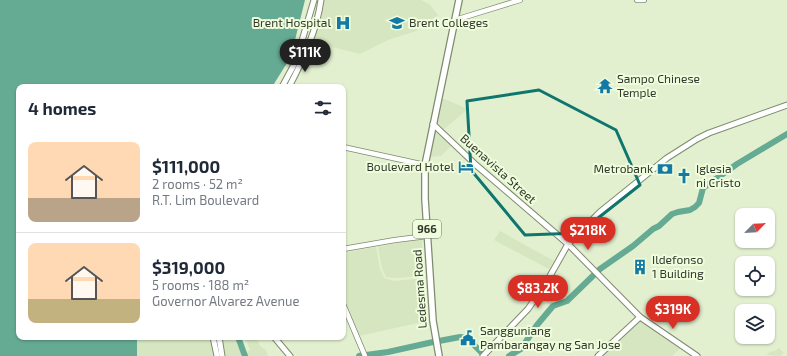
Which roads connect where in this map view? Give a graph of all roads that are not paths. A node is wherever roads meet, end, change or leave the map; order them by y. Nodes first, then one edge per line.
1 (314, 0) edge
2 (320, 0) edge
3 (459, 0) edge
4 (520, 0) edge
5 (637, 0) edge
6 (644, 0) edge
7 (455, 20) junction
8 (284, 84) edge
9 (291, 84) edge
10 (787, 105) edge
11 (433, 124) junction
12 (346, 148) edge
13 (425, 165) junction
14 (427, 236) junction
15 (568, 244) junction
16 (346, 249) edge
17 (346, 312) edge
18 (640, 316) junction
19 (213, 340) edge
20 (219, 340) edge
21 (277, 340) edge
22 (484, 355) edge
23 (216, 356) edge
24 (222, 356) edge
25 (290, 356) edge
26 (365, 356) edge
27 (439, 356) edge
28 (598, 356) edge
29 (697, 356) edge

1 - 8 main road
2 - 9 main road
3 - 7 main road, 966
4 - 7 street
5 - 6 street
7 - 11 main road, 966
10 - 15 main road
11 - 13 main road, Ledesma Road / 966
11 - 15 main road, Buenavista Street
12 - 13 street
13 - 14 main road, Ledesma Road / 966
14 - 16 street
14 - 27 main road, Ledesma Road / 966
15 - 18 main road, Buenavista Street
15 - 22 main road
17 - 26 street
18 - 28 main road
18 - 29 main road, Buenavista Street
19 - 23 main road
20 - 24 main road
21 - 25 main road

